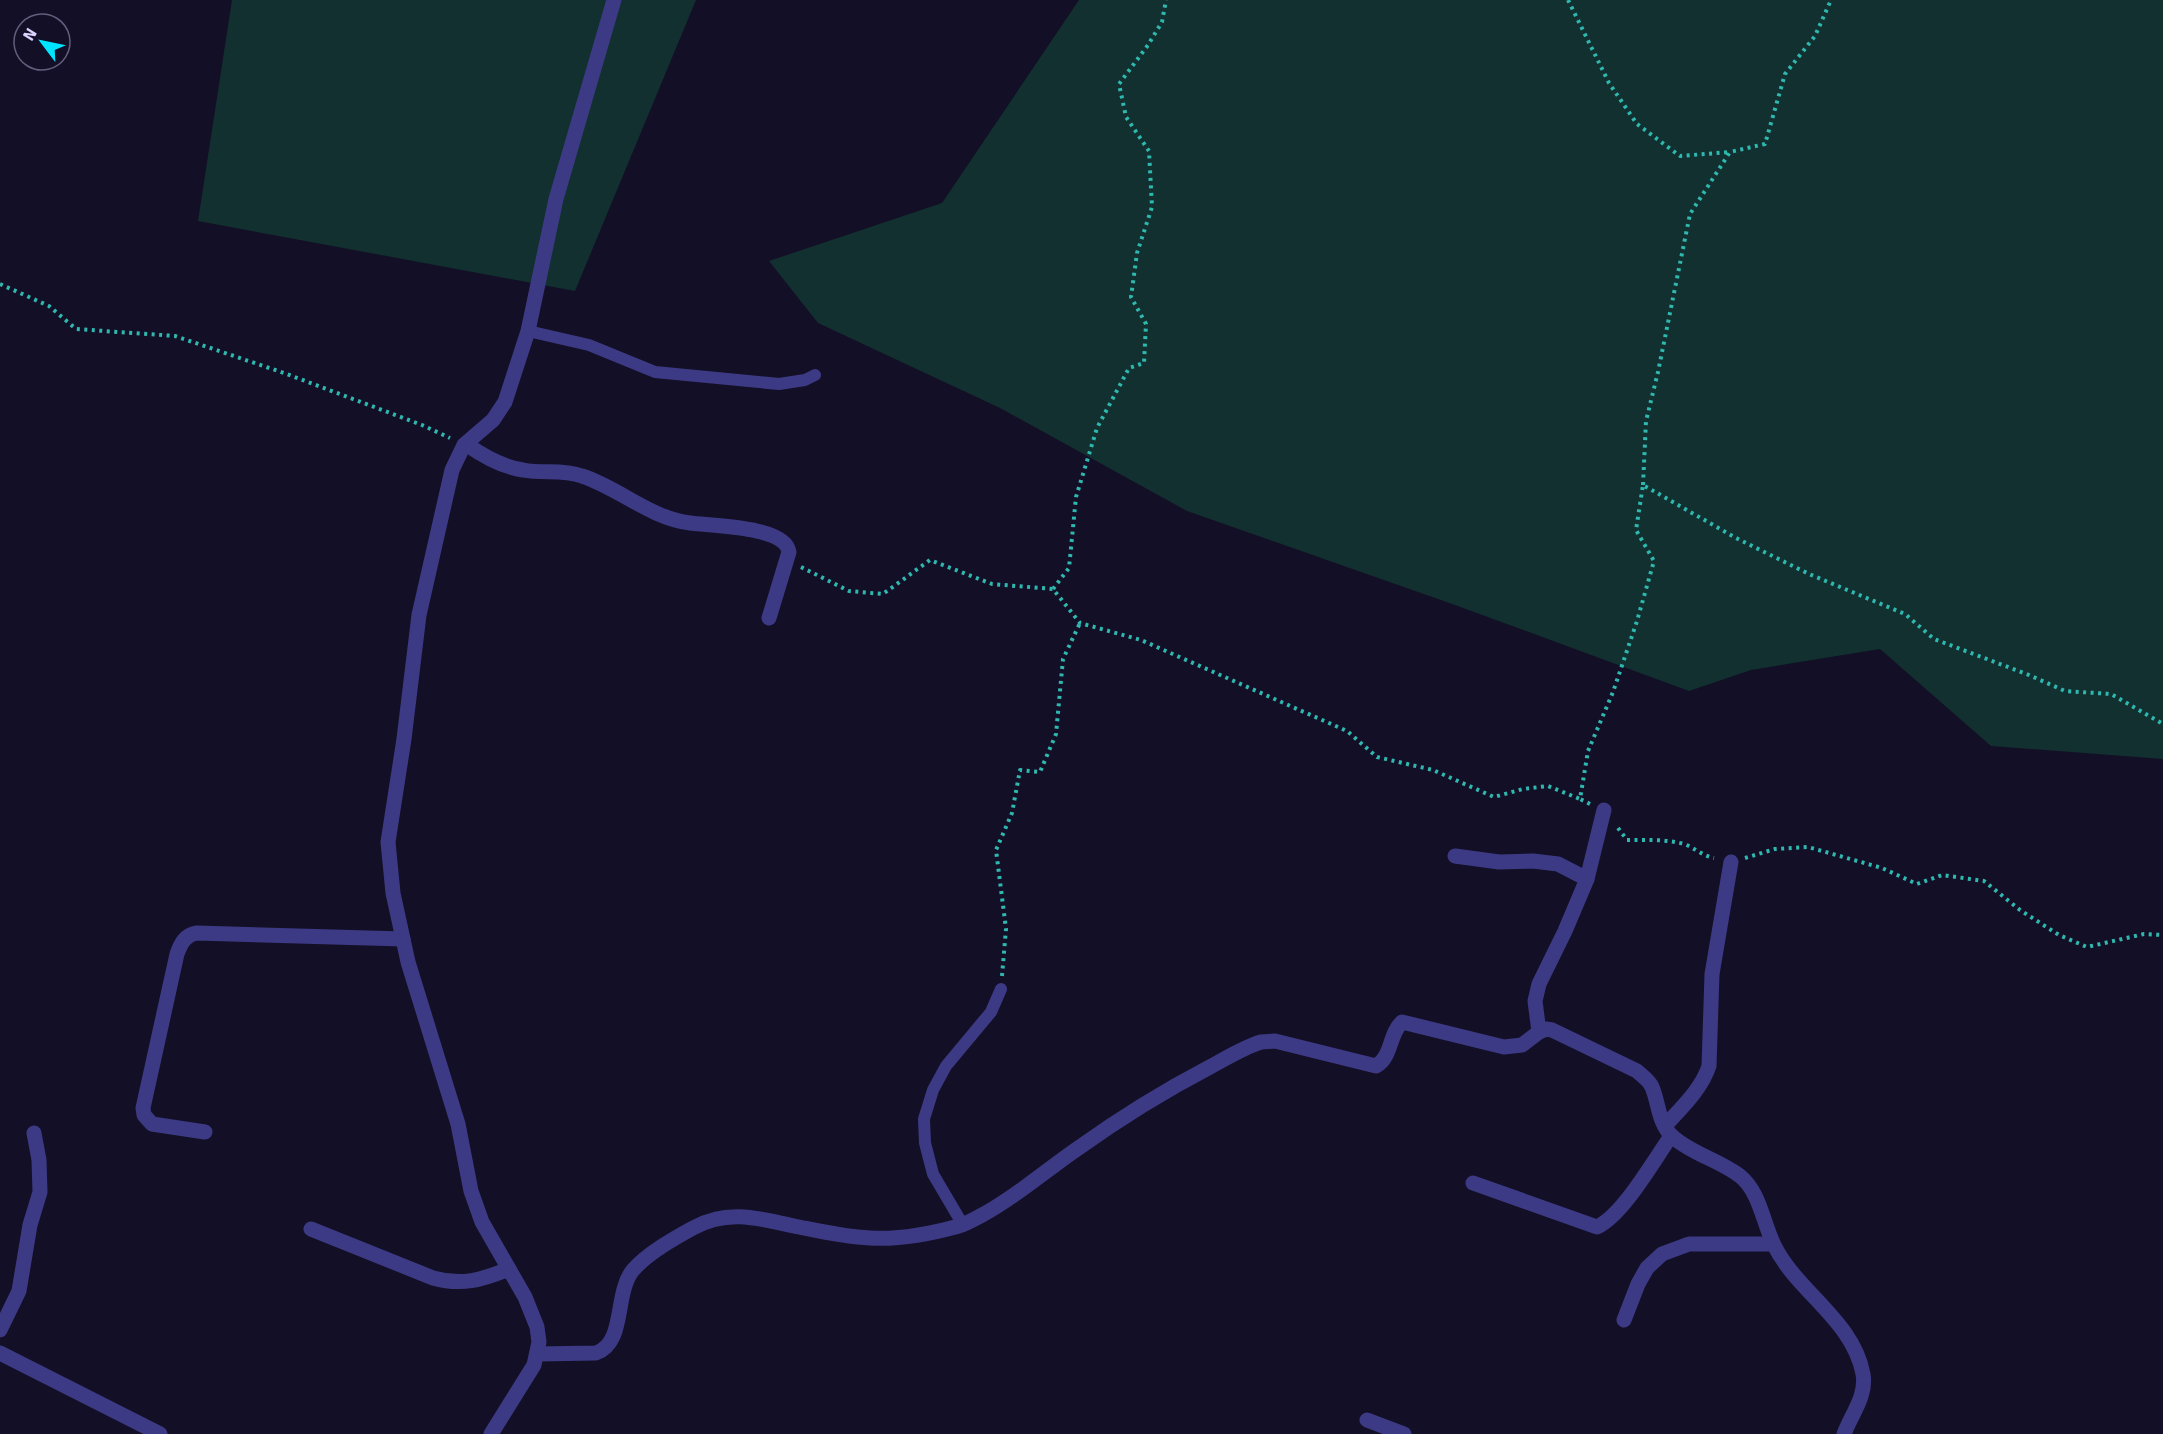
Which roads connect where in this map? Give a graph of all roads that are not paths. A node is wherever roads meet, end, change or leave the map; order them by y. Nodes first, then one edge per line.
1 (614, 0) edge
2 (528, 331) junction
3 (815, 375) dead end
4 (465, 445) junction
5 (769, 618) dead end
6 (1604, 810) road end
7 (1455, 856) dead end
8 (1731, 862) road end
9 (1587, 879) junction
10 (403, 939) junction
11 (1001, 989) road end
12 (1539, 1032) junction
13 (1668, 1131) junction
14 (206, 1132) dead end
15 (34, 1134) dead end
16 (1473, 1183) dead end
17 (963, 1225) junction
18 (311, 1229) dead end
19 (1773, 1244) junction
20 (508, 1269) junction
21 (1624, 1320) dead end
22 (0, 1330) edge
23 (0, 1353) edge
24 (538, 1354) junction
25 (1367, 1420) dead end
26 (160, 1434) edge
27 (491, 1434) edge
28 (1404, 1434) edge
29 (1844, 1434) edge

1 - 2 street
2 - 3 lane
2 - 4 street
4 - 5 street
4 - 10 street
6 - 9 street
7 - 9 street
8 - 13 street
9 - 12 street
10 - 14 street
10 - 20 street
11 - 17 lane
12 - 13 street
12 - 17 street
13 - 16 street
13 - 19 street
15 - 22 street
17 - 24 street
18 - 20 street
19 - 21 street
19 - 29 street
20 - 24 street
23 - 26 street
24 - 27 street
25 - 28 street

